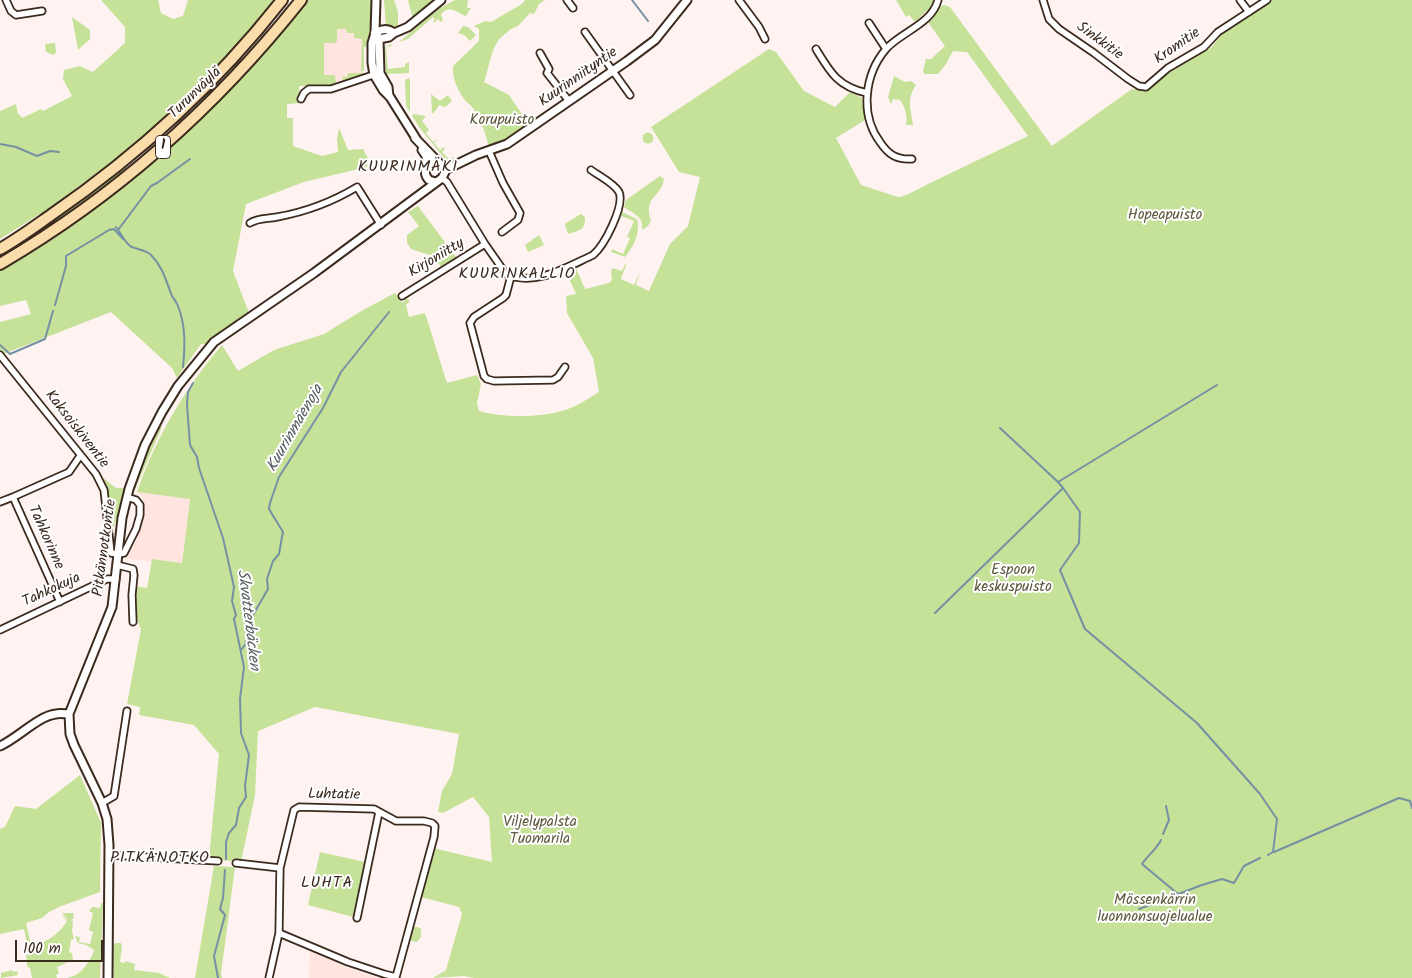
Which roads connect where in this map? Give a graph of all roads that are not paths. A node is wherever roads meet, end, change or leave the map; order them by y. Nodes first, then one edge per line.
1 (6, 0) edge
2 (282, 0) edge
3 (301, 0) edge
4 (376, 0) edge
5 (442, 0) edge
6 (567, 0) edge
7 (687, 0) edge
8 (738, 0) edge
9 (938, 0) edge
10 (1043, 0) edge
11 (1240, 0) edge
12 (1267, 0) edge
13 (573, 8) dead end
14 (42, 10) dead end
15 (1249, 12) junction
16 (868, 23) dead end
17 (585, 32) dead end
18 (377, 36) junction
19 (765, 40) dead end
20 (816, 48) dead end
21 (886, 49) junction
22 (540, 53) dead end
23 (614, 70) junction
24 (377, 74) junction
25 (1153, 80) joint
26 (866, 93) junction
27 (630, 95) dead end
28 (301, 99) dead end
29 (569, 101) junction
30 (415, 138) junction
31 (489, 151) junction
32 (912, 159) dead end
33 (428, 165) junction
34 (442, 167) junction
35 (591, 170) dead end
36 (427, 178) junction
37 (439, 180) junction
38 (411, 202) junction
39 (40, 222) junction
40 (250, 223) dead end
41 (381, 225) junction
42 (502, 232) dead end
43 (0, 242) edge
44 (485, 244) junction
45 (0, 249) edge
46 (0, 264) edge
47 (511, 276) junction
48 (402, 296) dead end
49 (0, 355) edge
50 (565, 367) dead end
51 (80, 456) junction
52 (13, 497) junction
53 (126, 497) junction
54 (0, 502) edge
55 (118, 554) junction
56 (117, 565) junction
57 (116, 579) junction
58 (60, 602) junction
59 (132, 622) dead end
60 (0, 630) edge
61 (127, 712) dead end
62 (69, 714) junction
63 (0, 746) edge
64 (102, 803) junction
65 (379, 812) junction
66 (109, 855) junction
67 (218, 861) dead end
68 (236, 863) dead end
69 (280, 868) junction
70 (357, 918) dead end
71 (279, 933) junction
72 (397, 977) edge
73 (108, 978) edge
74 (269, 978) edge

1 - 14 street
2 - 39 highway, Turunväylä / 1
3 - 46 highway, Turunväylä / 1
4 - 18 street
5 - 18 street
6 - 13 street
7 - 23 street, Kuurinniityntie
8 - 19 street
9 - 21 street
10 - 25 street, Sinkkitie
11 - 15 street
12 - 15 street, Kromitie
15 - 25 street, Kromitie
16 - 21 street
17 - 23 street
18 - 24 street
20 - 26 street
21 - 26 street
22 - 29 street
23 - 27 street
23 - 29 street, Kuurinniityntie
24 - 28 street
24 - 30 street
26 - 32 street
29 - 31 street, Kuurinniityntie
30 - 33 street
30 - 34 street
31 - 34 street, Kuurinniityntie
31 - 42 street
33 - 34 street
33 - 36 street
34 - 37 street
35 - 47 street
36 - 37 street
36 - 38 street, Pitkännotkontie
37 - 38 street, Pitkännotkontie
37 - 44 street
38 - 41 street, Pitkännotkontie
39 - 43 highway
39 - 45 highway, Turunväylä / 1
40 - 41 street
41 - 53 street, Pitkännotkontie
44 - 47 street
44 - 48 street, Kirjoniitty
47 - 50 street
49 - 51 street, Kaksoiskiventie
51 - 52 street
51 - 55 street, Kaksoiskiventie
52 - 54 street, Tahkorinne
52 - 58 street, Tahkorinne
53 - 55 street, Pitkännotkontie
53 - 55 street
55 - 56 street, Pitkännotkontie
56 - 57 street, Pitkännotkontie
56 - 59 street
57 - 58 street, Tahkokuja
57 - 62 street, Pitkännotkontie
58 - 60 street, Tahkokuja
61 - 64 street
62 - 63 street
62 - 64 street, Pitkännotkontie
64 - 66 street, Pitkännotkontie
65 - 69 street, Luhtatie
65 - 70 street
65 - 72 street, Luhtatie
66 - 67 street
66 - 73 street, Pitkännotkontie
68 - 69 street
69 - 71 street, Luhtatie
71 - 72 street, Luhtatie
71 - 74 street

